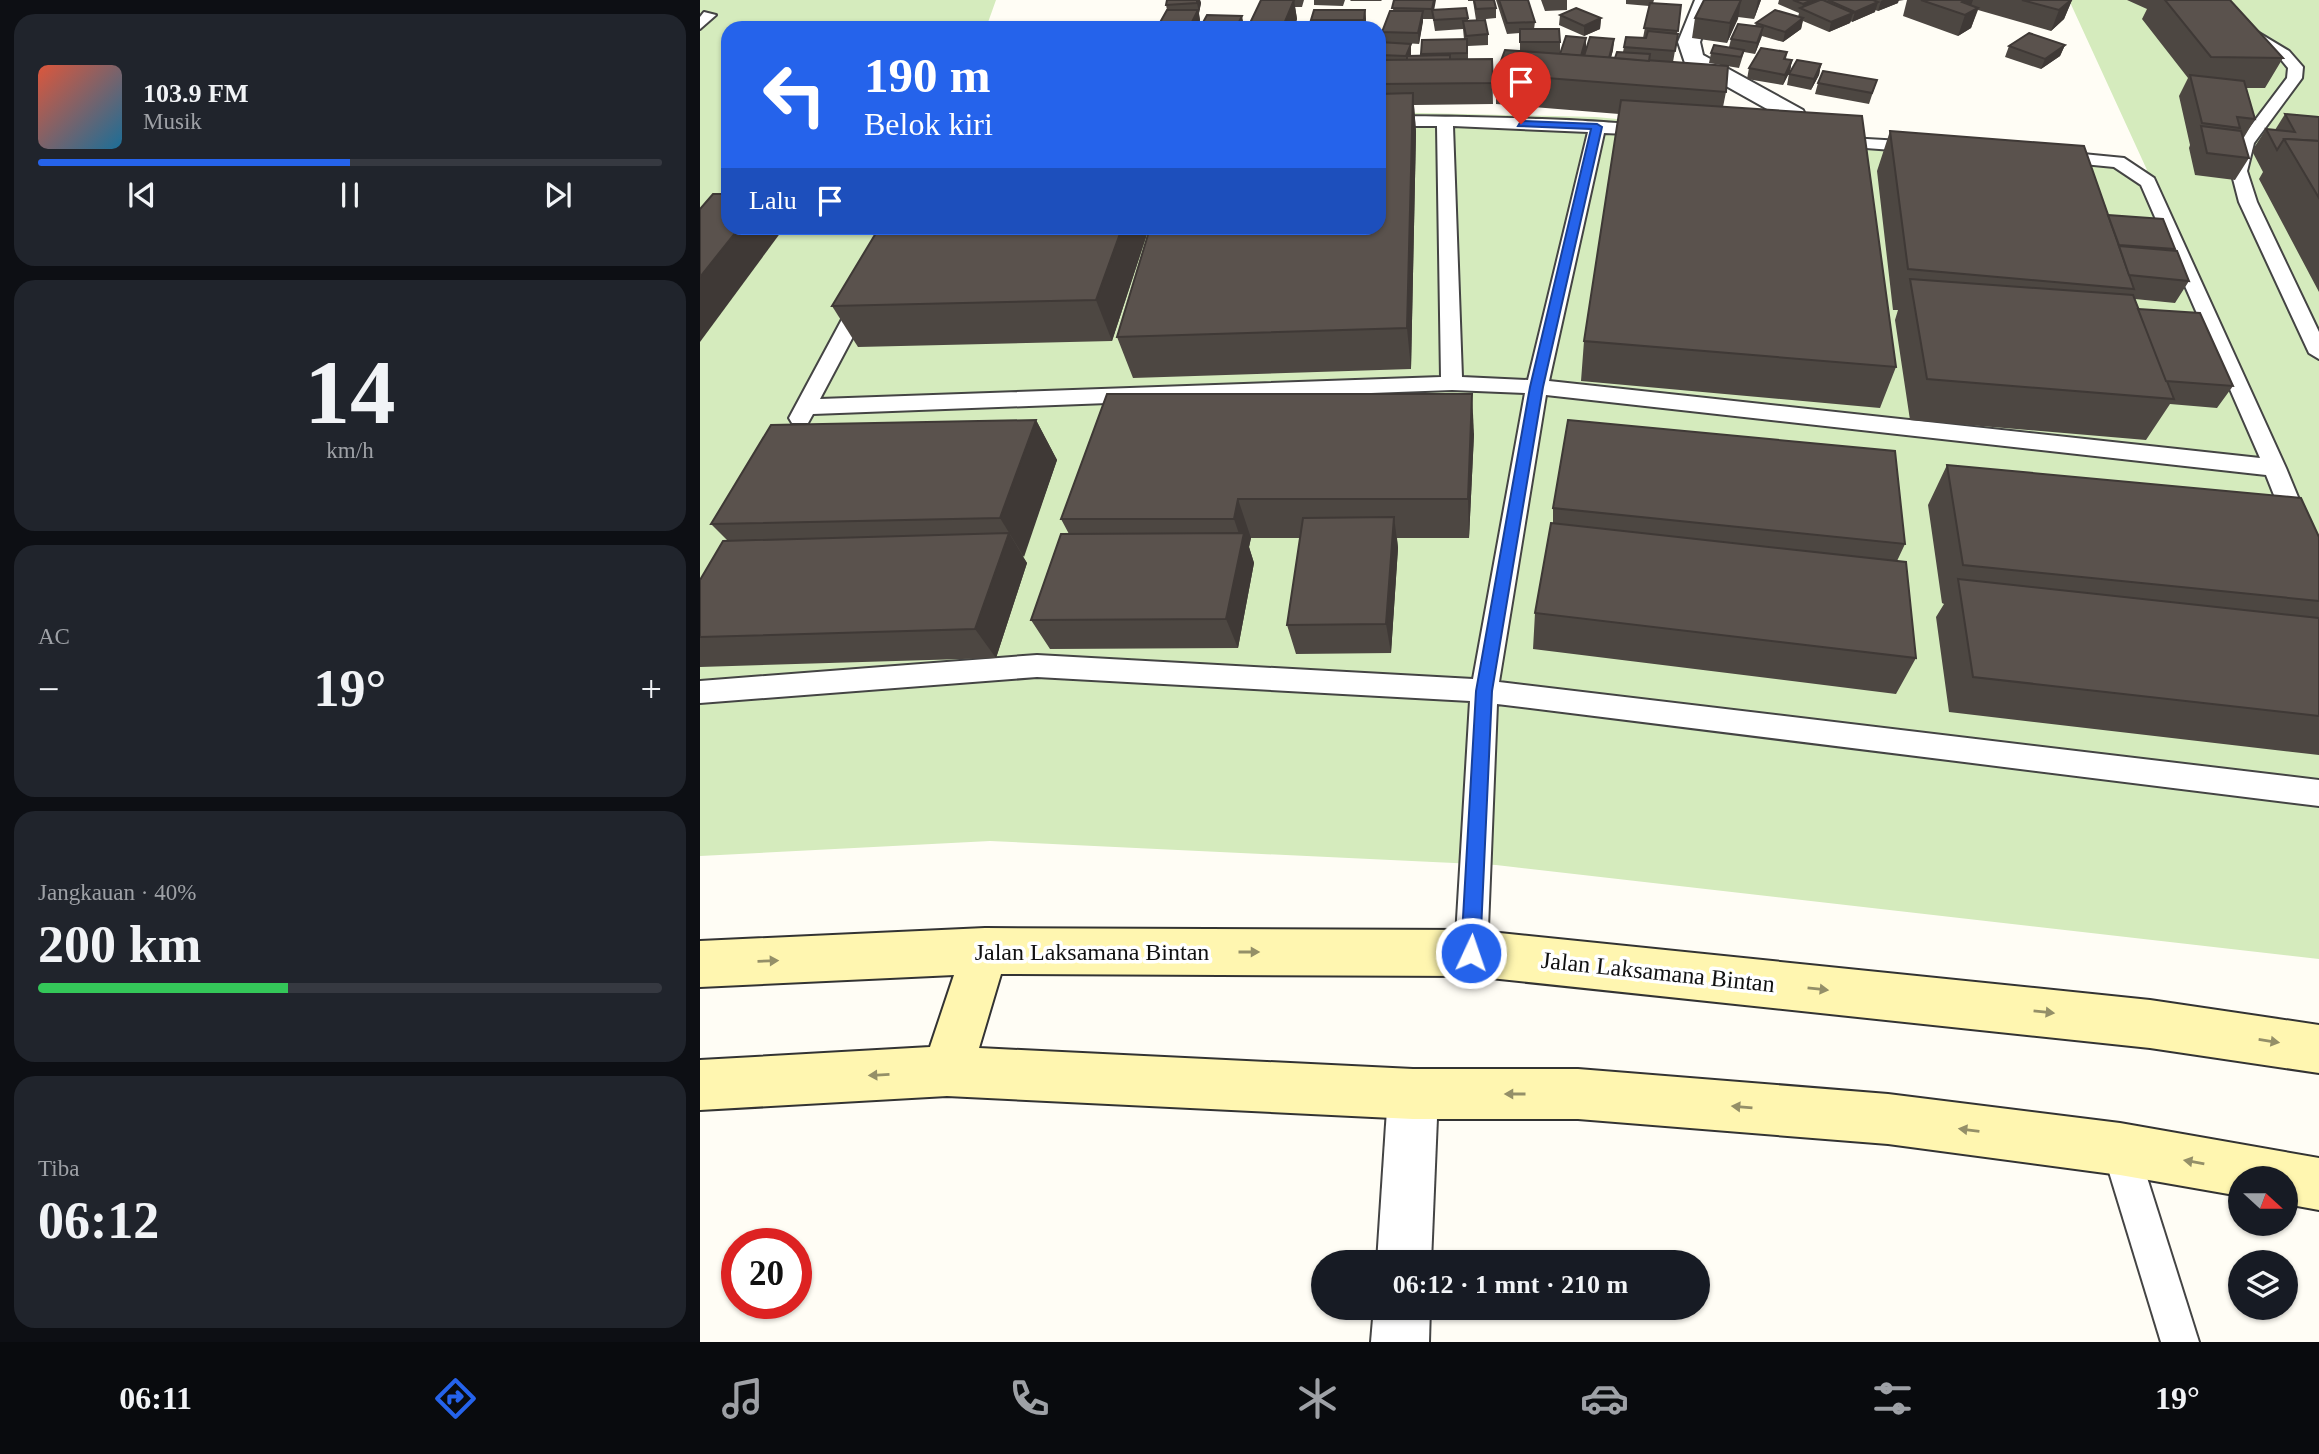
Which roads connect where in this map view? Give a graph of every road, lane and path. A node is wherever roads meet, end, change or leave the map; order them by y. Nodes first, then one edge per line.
1 (1705, 0) edge
2 (2231, 19) edge
3 (1386, 121) edge
4 (1445, 121) junction
5 (1597, 127) junction
6 (1667, 131) edge
7 (1798, 139) joint
8 (1929, 148) edge
9 (2040, 155) edge
10 (876, 275) edge
11 (2319, 353) edge
12 (1452, 383) junction
13 (1536, 387) junction
14 (1129, 395) junction
15 (806, 407) junction
16 (1120, 421) edge
17 (788, 443) edge
18 (2275, 468) junction
19 (2319, 578) edge
20 (1046, 640) edge
21 (1037, 666) junction
22 (1484, 691) junction
23 (700, 692) edge
24 (2319, 793) edge
25 (985, 951) junction
26 (1471, 953) junction
27 (700, 964) edge
28 (2319, 1049) edge
29 (947, 1071) junction
30 (700, 1085) edge
31 (1413, 1094) junction
32 (2120, 1149) junction
33 (2228, 1168) edge
34 (2298, 1180) edge
35 (2319, 1184) edge
36 (1405, 1250) edge
37 (1401, 1320) edge
38 (1400, 1342) edge
39 (2180, 1342) edge

1 - 7 street
2 - 11 lane
3 - 4 lane
4 - 5 lane
4 - 12 lane
5 - 6 lane
5 - 13 lane
7 - 8 lane
9 - 18 lane
10 - 15 lane
12 - 13 lane
12 - 14 lane
13 - 18 lane
13 - 22 lane
14 - 15 lane
14 - 16 lane
15 - 17 lane
18 - 19 lane
20 - 21 lane
21 - 22 lane
21 - 23 lane
22 - 24 lane
22 - 26 lane
25 -> 26 main road, Jalan Laksamana Bintan
27 -> 25 main road, Jalan Laksamana Bintan
25 - 29 main road
26 -> 28 main road, Jalan Laksamana Bintan
29 -> 30 main road
29 - 31 main road
32 -> 31 main road
31 - 36 street
33 -> 32 main road
32 - 39 lane
34 - 35 main road
37 - 38 street

